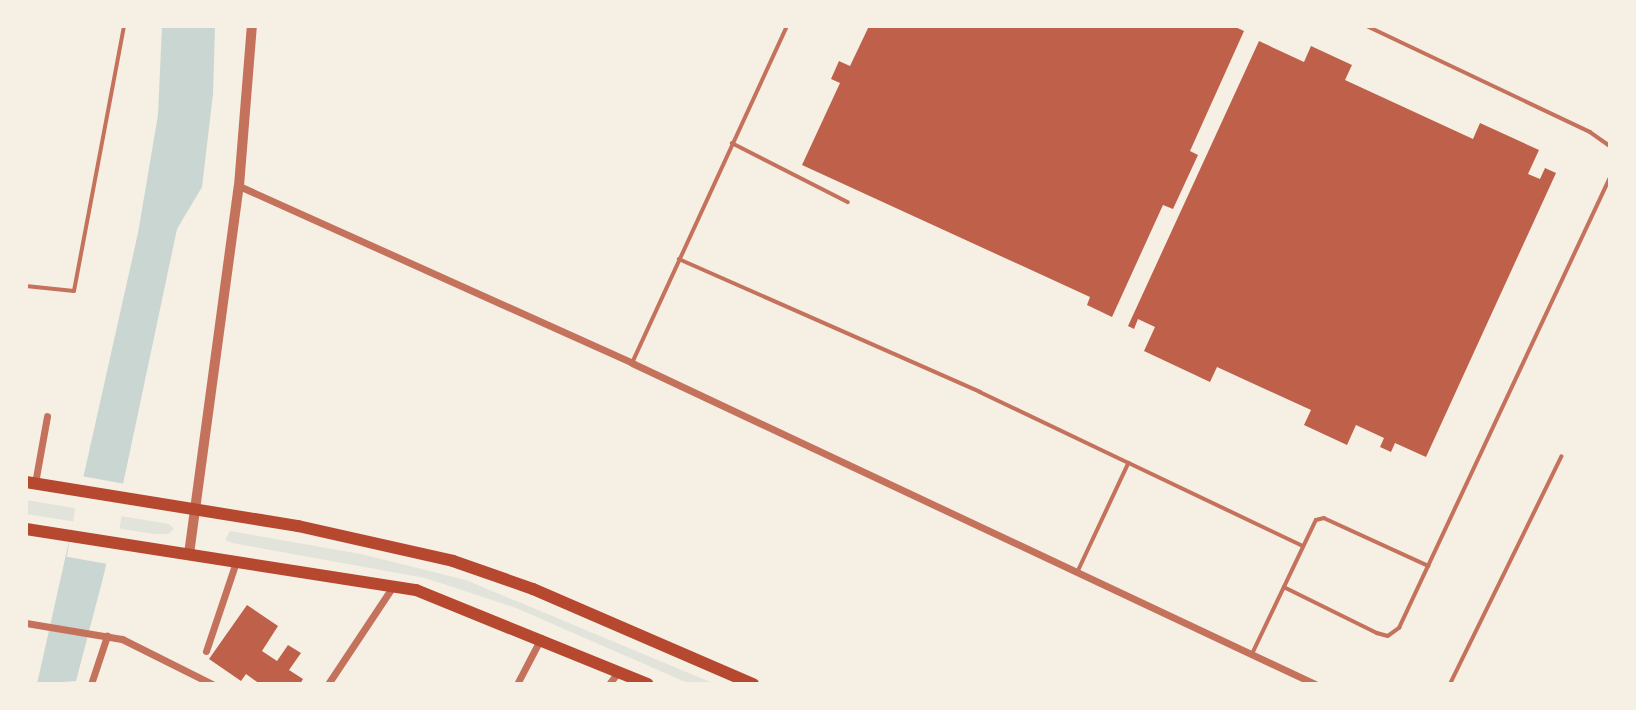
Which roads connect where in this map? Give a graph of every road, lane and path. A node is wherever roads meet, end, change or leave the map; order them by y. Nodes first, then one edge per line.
1 (124, 26) edge
2 (252, 26) edge
3 (787, 26) edge
4 (1367, 26) edge
5 (732, 143) junction
6 (1610, 146) edge
7 (1610, 177) edge
8 (239, 186) junction
9 (848, 202) dead end
10 (679, 259) junction
11 (26, 286) edge
12 (632, 363) junction
13 (47, 416) dead end
14 (1561, 457) dead end
15 (1129, 463) junction
16 (30, 482) edge
17 (196, 508) junction
18 (27, 530) edge
19 (1303, 545) junction
20 (189, 554) junction
21 (236, 561) junction
22 (1429, 566) junction
23 (1077, 572) junction
24 (394, 586) junction
25 (1284, 587) junction
26 (30, 623) edge
27 (105, 636) junction
28 (541, 638) junction
29 (206, 651) dead end
30 (1252, 654) junction
31 (619, 671) junction
32 (91, 684) edge
33 (212, 684) edge
34 (328, 684) edge
35 (517, 684) edge
36 (609, 684) edge
37 (648, 684) edge
38 (753, 684) edge
39 (1315, 684) edge
40 (1450, 684) edge

1 - 11 lane
2 - 8 street
3 - 5 lane
4 - 6 lane
5 - 9 lane
5 - 10 lane
7 - 22 lane
8 - 12 street
8 - 17 street
10 - 12 lane
10 - 15 lane
12 - 23 street
13 - 16 street
14 - 40 lane
15 - 19 lane
15 - 23 lane
16 - 17 main road
17 - 20 street
17 - 38 main road
18 - 20 main road
19 - 22 lane
19 - 25 lane
20 - 21 main road
21 - 24 main road
21 - 29 street
22 - 25 lane
23 - 30 street
24 - 28 main road
24 - 34 street
25 - 30 lane
26 - 27 street
27 - 32 street
27 - 33 street
28 - 31 main road
28 - 35 street
30 - 39 street
31 - 36 street
31 - 37 main road

